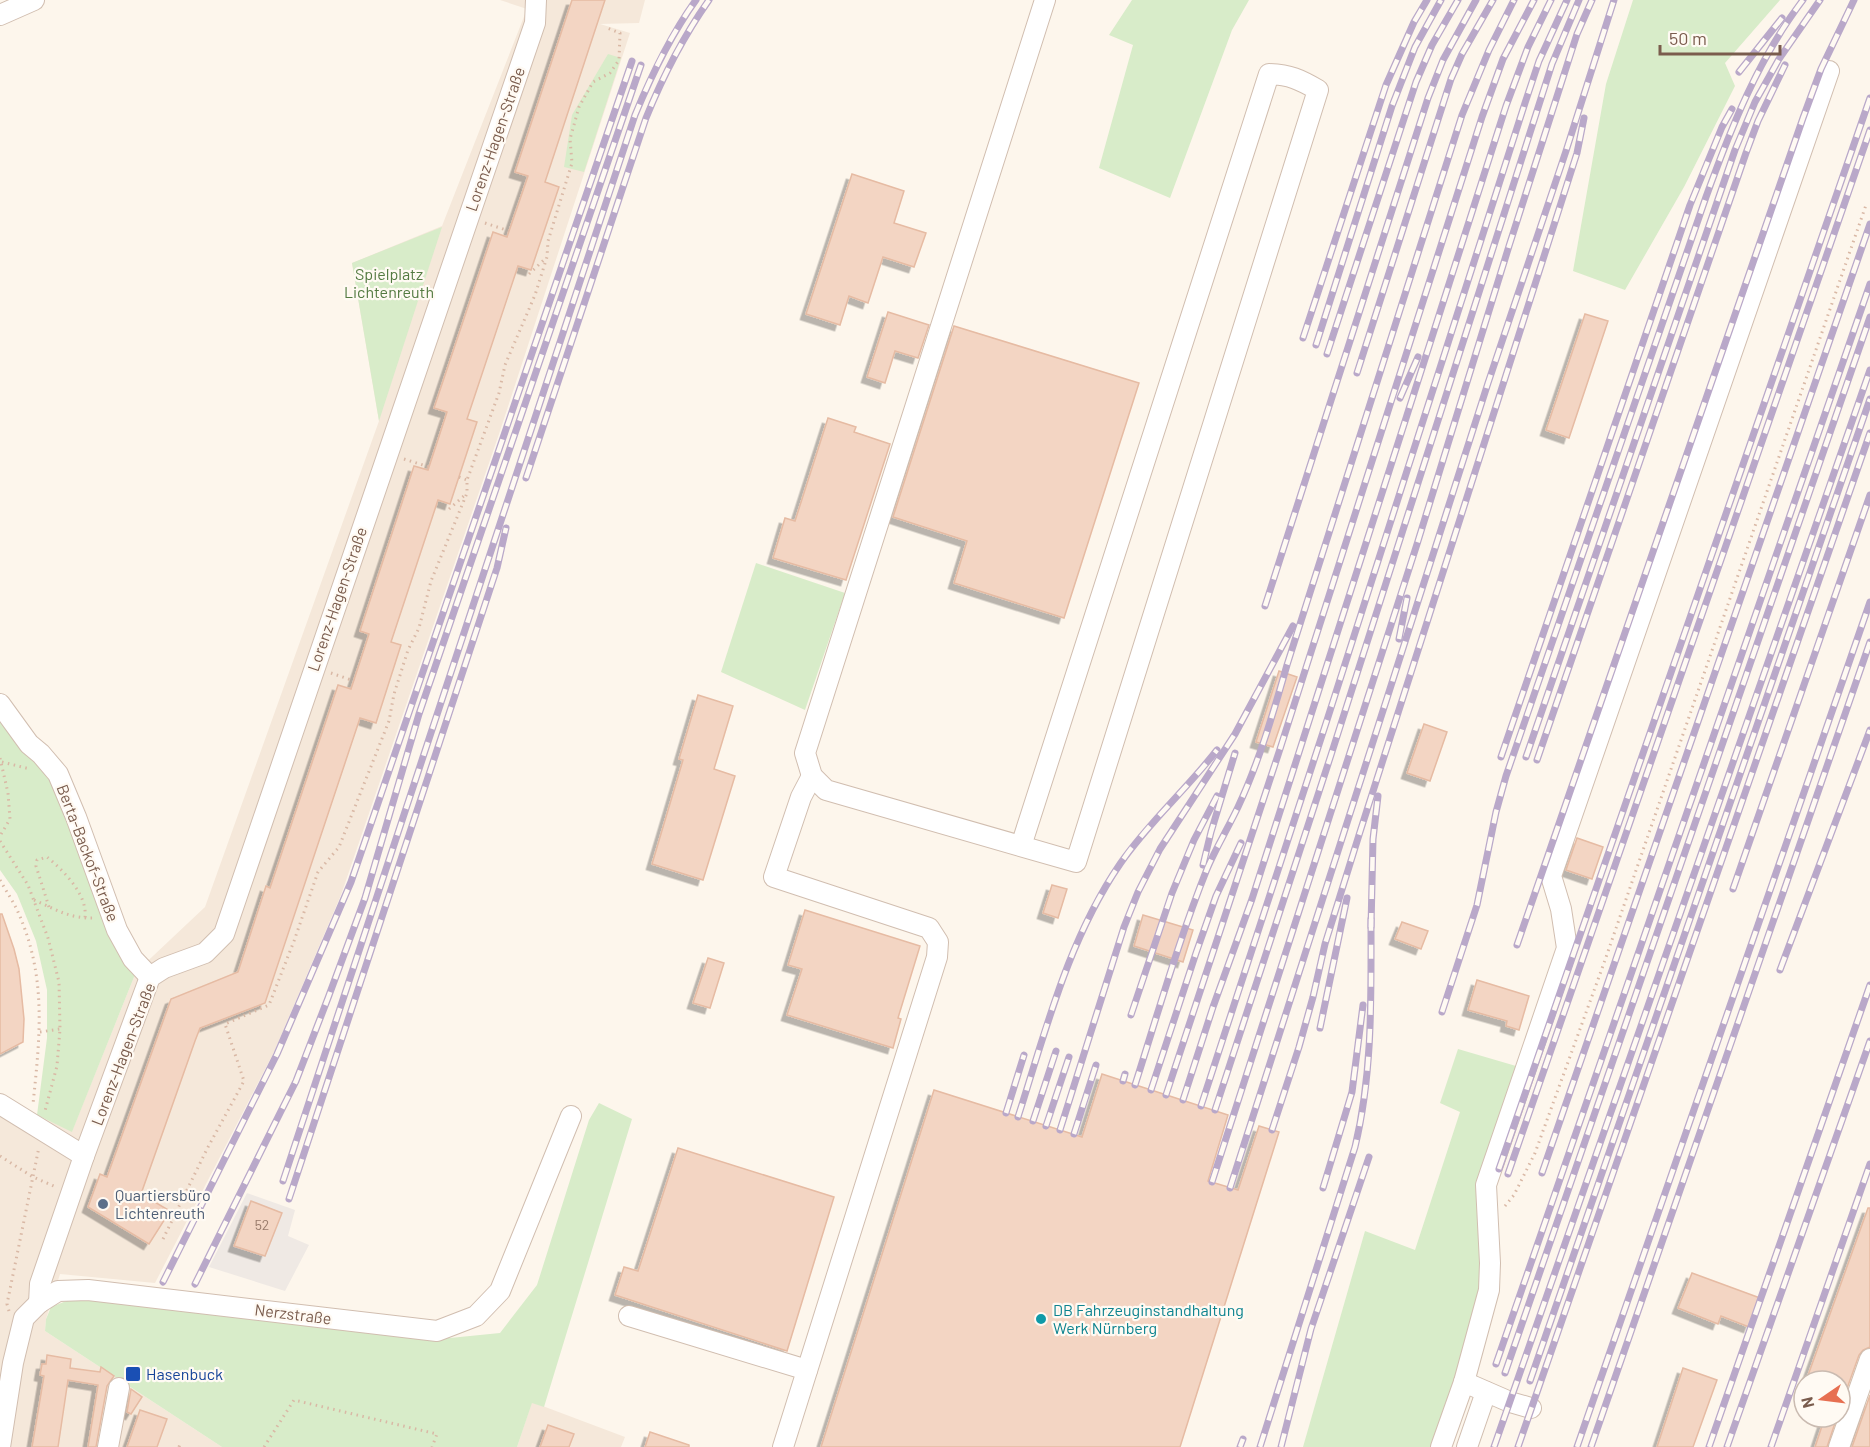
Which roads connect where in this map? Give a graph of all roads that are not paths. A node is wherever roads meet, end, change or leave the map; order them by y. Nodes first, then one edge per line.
1 (34, 0) edge
2 (536, 0) edge
3 (1045, 0) edge
4 (0, 15) edge
5 (1829, 71) dead end
6 (0, 704) edge
7 (812, 776) junction
8 (1021, 846) junction
9 (150, 977) junction
10 (0, 1104) edge
11 (571, 1116) dead end
12 (84, 1156) junction
13 (39, 1303) junction
14 (629, 1316) dead end
15 (1870, 1359) edge
16 (807, 1370) junction
17 (1464, 1382) junction
18 (119, 1388) dead end
19 (1486, 1392) junction
20 (1531, 1408) dead end
21 (0, 1447) edge
22 (108, 1447) edge
23 (783, 1447) edge
24 (1441, 1447) edge
25 (1467, 1447) edge
26 (1839, 1447) edge

1 - 4 street
2 - 9 street, Lorenz-Hagen-Straße
3 - 7 street
5 - 17 street
6 - 9 street, Berta-Backof-Straße
7 - 8 street
7 - 16 street
8 - 8 street
9 - 12 street, Lorenz-Hagen-Straße
10 - 12 street
11 - 13 street, Nerzstraße
12 - 13 street, Lorenz-Hagen-Straße
13 - 21 street, Nerzstraße
14 - 16 street
15 - 26 street
16 - 23 street
17 - 19 street
17 - 24 street
18 - 22 street
19 - 20 street
19 - 25 street

